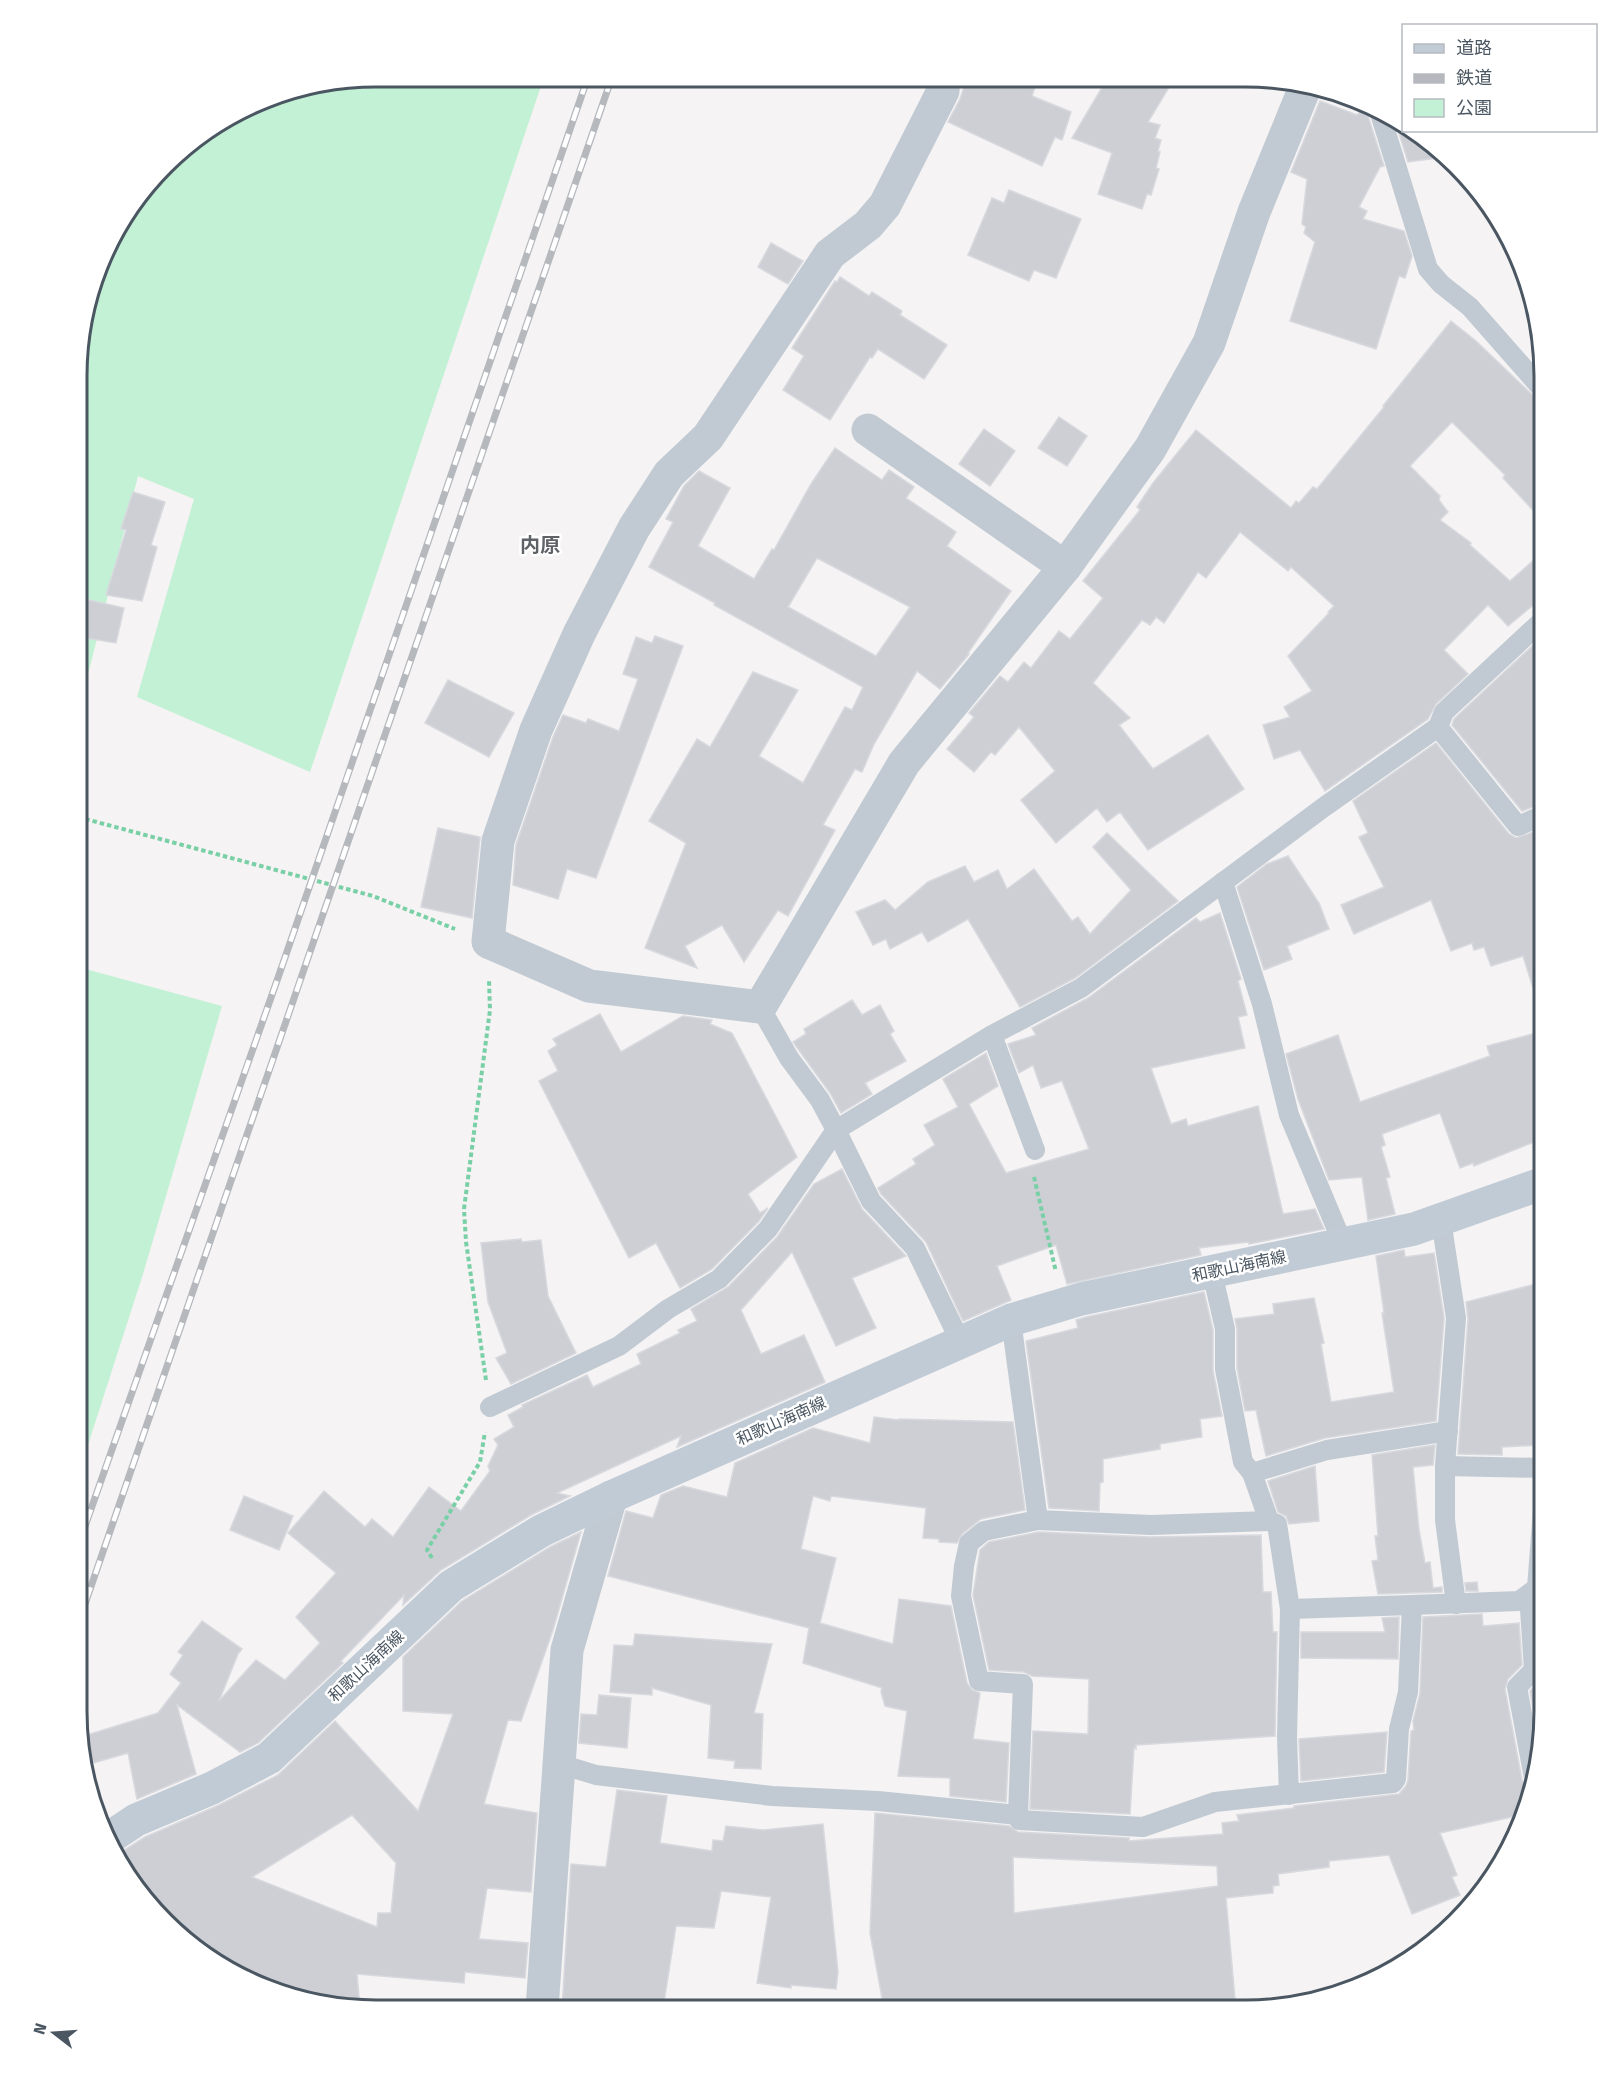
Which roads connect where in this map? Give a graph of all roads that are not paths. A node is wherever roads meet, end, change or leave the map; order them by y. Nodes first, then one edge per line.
1 (943, 87) edge
2 (1303, 93) edge
3 (1383, 123) edge
4 (1534, 380) edge
5 (868, 430) dead end
6 (1065, 567) junction
7 (1534, 628) edge
8 (1438, 727) junction
9 (1534, 819) edge
10 (1223, 882) junction
11 (760, 1007) junction
12 (992, 1035) junction
13 (836, 1130) junction
14 (1035, 1150) road end
15 (1534, 1187) edge
16 (1441, 1220) junction
17 (1343, 1244) junction
18 (1212, 1272) junction
19 (1011, 1320) junction
20 (960, 1341) junction
21 (490, 1407) road end
22 (1448, 1431) junction
23 (1445, 1466) junction
24 (1534, 1468) edge
25 (1252, 1473) junction
26 (611, 1497) junction
27 (1038, 1520) junction
28 (1269, 1521) junction
29 (1534, 1591) edge
30 (1456, 1604) junction
31 (1413, 1605) junction
32 (1290, 1609) junction
33 (1534, 1670) edge
34 (1530, 1757) edge
35 (560, 1764) junction
36 (1289, 1794) junction
37 (1018, 1815) junction
38 (115, 1834) edge
39 (543, 2000) edge

1 - 11 street
2 - 6 street
3 - 4 lane
5 - 6 street
6 - 11 street
7 - 8 lane
8 - 9 lane
8 - 10 lane
10 - 12 lane
10 - 17 lane
11 - 13 lane
12 - 13 lane
12 - 14 lane
13 - 20 lane
13 - 21 lane
15 - 16 main road, 和歌山海南線
16 - 17 main road, 和歌山海南線
16 - 22 lane
17 - 18 main road, 和歌山海南線
18 - 19 main road, 和歌山海南線
18 - 25 lane
19 - 20 main road, 和歌山海南線
19 - 27 lane
20 - 26 main road, 和歌山海南線
22 - 23 lane
22 - 25 lane
23 - 24 lane
23 - 30 lane
25 - 28 lane
26 - 35 street
26 - 38 main road, 和歌山海南線
27 - 28 lane
27 - 37 lane
28 - 32 lane
29 - 30 lane
30 - 31 lane
31 - 32 lane
31 - 36 lane
32 - 36 lane
33 - 34 lane
35 - 37 lane
35 - 39 street
36 - 37 lane

